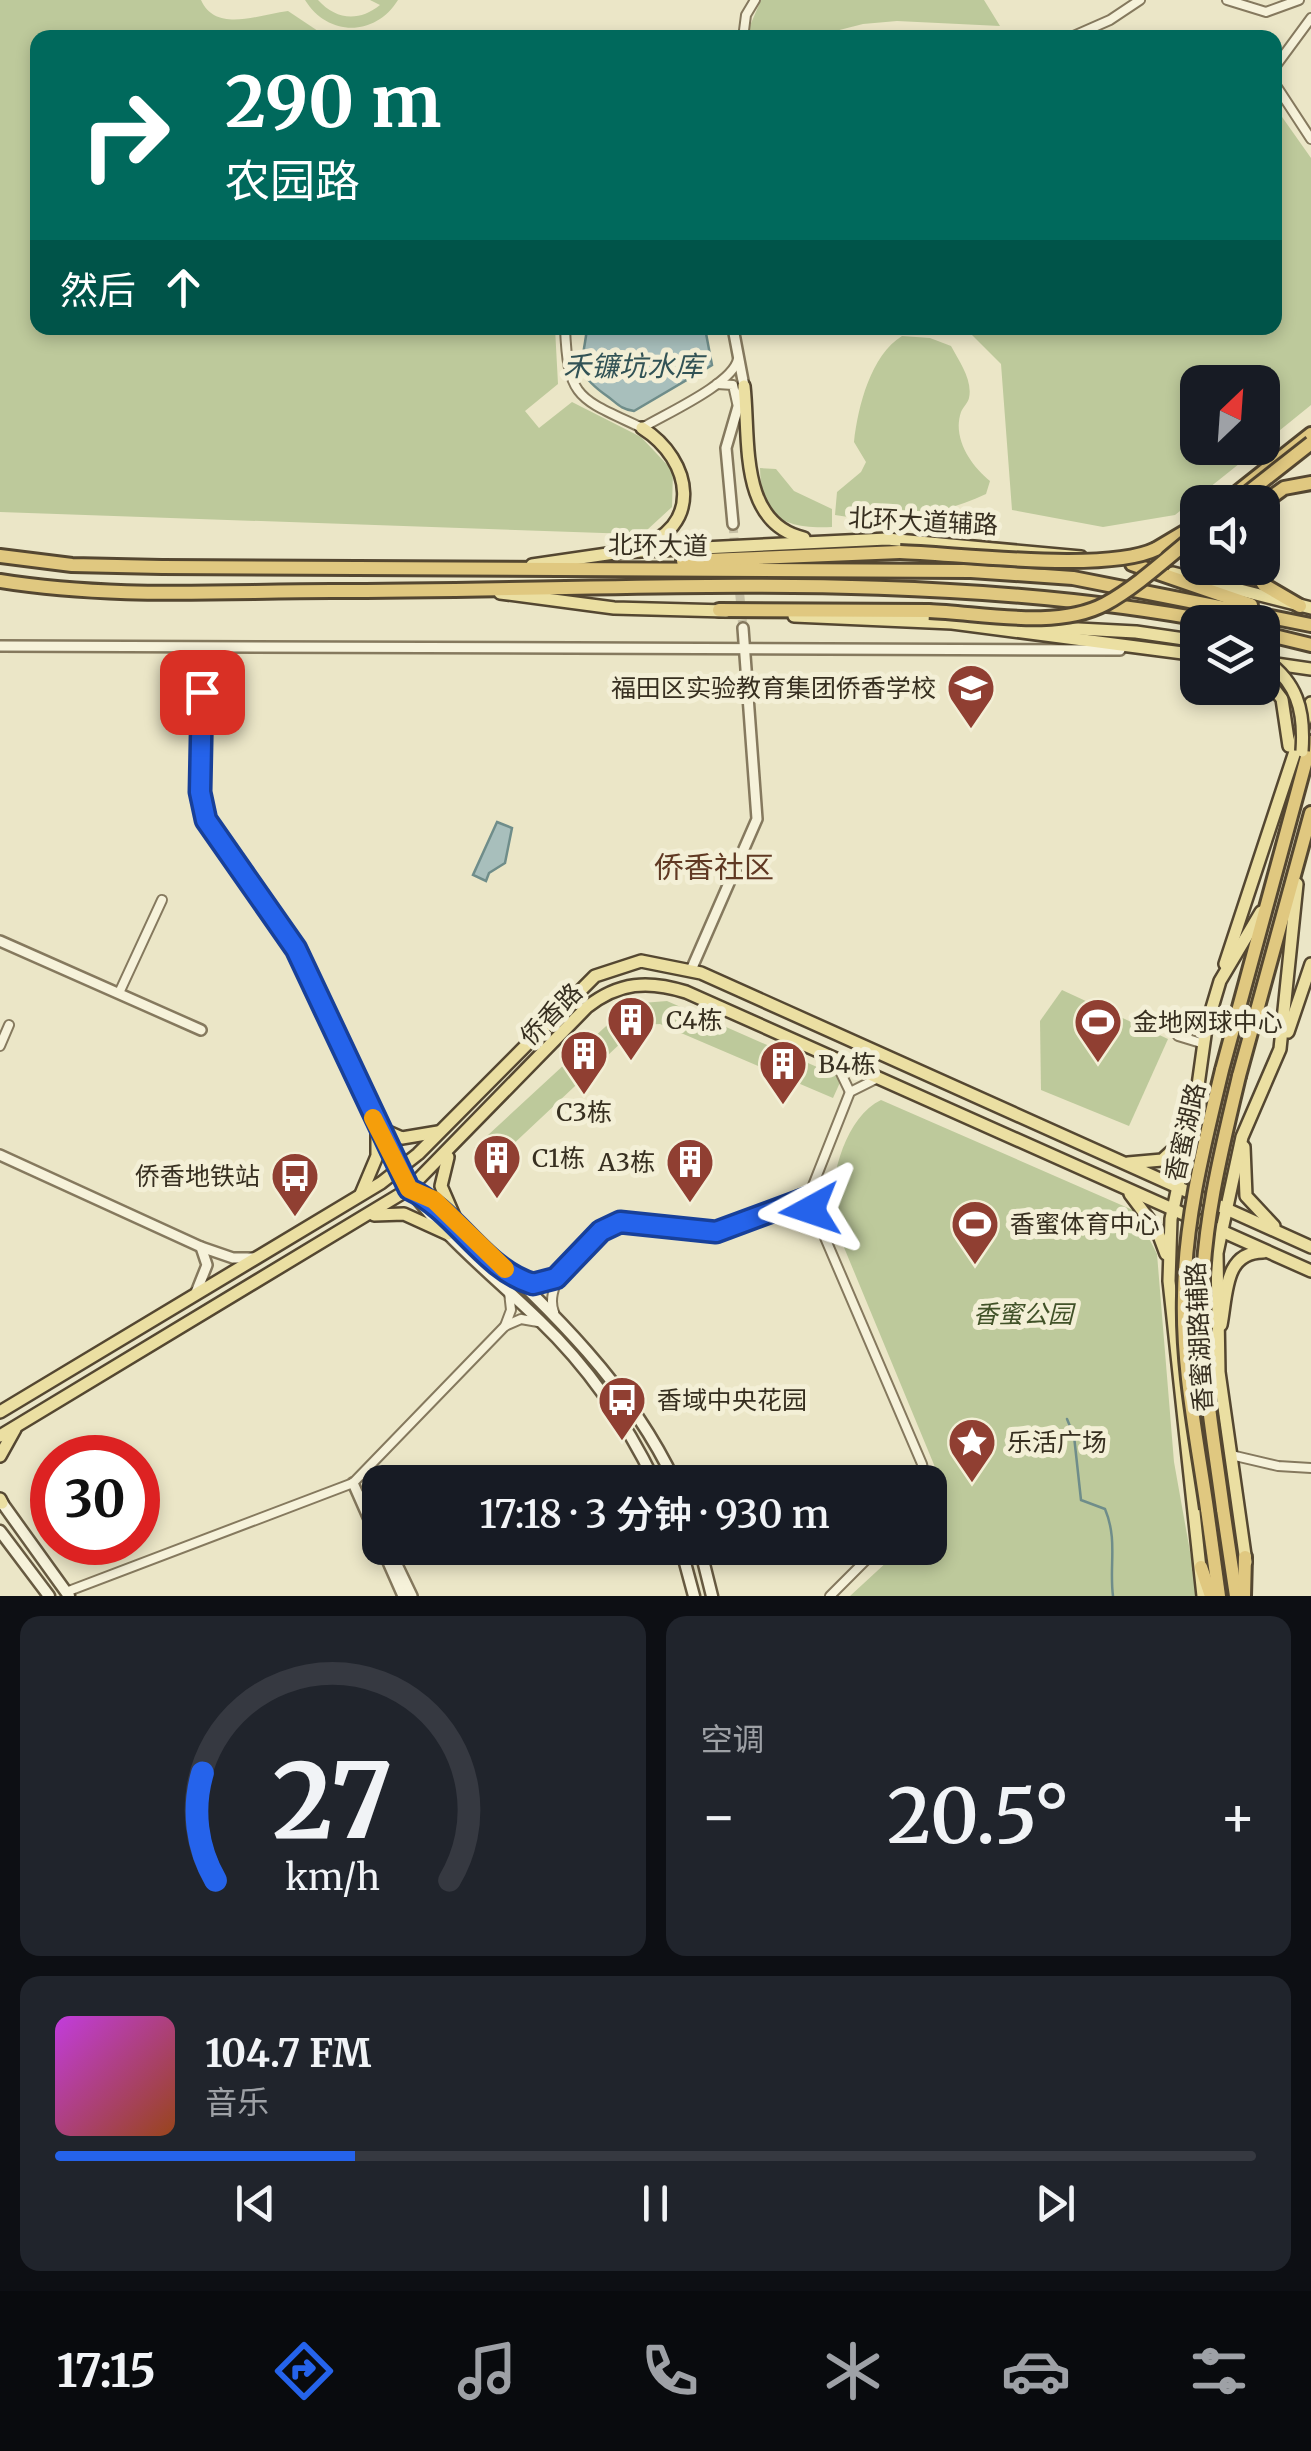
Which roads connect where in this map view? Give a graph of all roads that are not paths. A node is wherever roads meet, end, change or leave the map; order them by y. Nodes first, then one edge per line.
1 (755, 0) edge
2 (1140, 0) edge
3 (1227, 0) edge
4 (1300, 0) edge
5 (1311, 18) edge
6 (746, 30) edge
7 (1088, 30) edge
8 (1282, 57) edge
9 (1282, 95) edge
10 (1311, 139) edge
11 (565, 335) edge
12 (734, 335) edge
13 (738, 359) junction
14 (717, 384) junction
15 (744, 386) junction
16 (737, 407) junction
17 (642, 428) junction
18 (1311, 434) edge
19 (1311, 445) edge
20 (1280, 459) joint
21 (1272, 465) edge
22 (1311, 482) edge
23 (1247, 485) edge
24 (1258, 485) edge
25 (1280, 491) edge
26 (733, 524) tunnel mouth
27 (1180, 535) edge
28 (818, 540) junction
29 (1180, 547) edge
30 (621, 552) junction
31 (0, 556) edge
32 (1132, 564) junction
33 (528, 566) junction
34 (618, 566) junction
35 (0, 580) edge
36 (1264, 585) edge
37 (486, 591) junction
38 (1306, 607) edge
39 (719, 610) junction
40 (1180, 616) edge
41 (1286, 618) junction
42 (952, 623) junction
43 (1311, 625) edge
44 (743, 628) tunnel mouth
45 (1280, 637) edge
46 (1180, 639) edge
47 (4, 645) edge
48 (744, 645) junction
49 (1311, 645) edge
50 (203, 648) junction
51 (1138, 650) junction
52 (1180, 654) edge
53 (1280, 663) edge
54 (1311, 669) edge
55 (1280, 673) edge
56 (1280, 696) edge
57 (1311, 703) edge
58 (1307, 749) edge
59 (1289, 760) junction
60 (1311, 812) edge
61 (1302, 846) junction
62 (1269, 894) junction
63 (162, 900) dead end
64 (0, 941) edge
65 (1311, 964) edge
66 (691, 970) junction
67 (1220, 981) junction
68 (119, 994) junction
69 (10, 1025) dead end
70 (200, 1030) dead end
71 (1178, 1036) dead end
72 (1202, 1043) junction
73 (0, 1046) edge
74 (859, 1046) junction
75 (1280, 1049) junction
76 (829, 1056) junction
77 (882, 1057) junction
78 (850, 1065) junction
79 (877, 1077) junction
80 (850, 1092) junction
81 (377, 1127) junction
82 (442, 1130) junction
83 (1189, 1131) junction
84 (1244, 1131) junction
85 (452, 1148) junction
86 (1238, 1153) junction
87 (0, 1155) edge
88 (1111, 1160) junction
89 (398, 1171) junction
90 (1175, 1187) junction
91 (1123, 1188) junction
92 (409, 1189) junction
93 (808, 1198) junction
94 (356, 1199) junction
95 (1171, 1210) junction
96 (1224, 1210) junction
97 (361, 1220) junction
98 (457, 1222) junction
99 (1221, 1232) junction
100 (448, 1234) junction
101 (1284, 1236) junction
102 (200, 1246) junction
103 (1311, 1247) edge
104 (1272, 1254) junction
105 (260, 1257) junction
106 (1311, 1271) edge
107 (1216, 1273) junction
108 (512, 1275) junction
109 (556, 1278) junction
110 (1169, 1278) junction
111 (508, 1291) junction
112 (194, 1296) junction
113 (556, 1316) junction
114 (543, 1323) junction
115 (505, 1326) junction
116 (1217, 1344) junction
117 (2, 1410) edge
118 (19, 1424) junction
119 (0, 1436) edge
120 (0, 1456) edge
121 (1231, 1456) junction
122 (646, 1465) edge
123 (665, 1465) edge
124 (922, 1465) edge
125 (1311, 1468) edge
126 (353, 1483) junction
127 (362, 1498) edge
128 (1, 1500) edge
129 (0, 1531) edge
130 (1245, 1557) joint
131 (397, 1565) edge
132 (686, 1565) edge
133 (704, 1565) edge
134 (861, 1565) edge
135 (1201, 1567) junction
136 (68, 1594) edge
137 (49, 1596) edge
138 (402, 1596) edge
139 (412, 1596) edge
140 (694, 1596) edge
141 (712, 1596) edge
142 (830, 1596) edge
143 (1203, 1596) edge
144 (1211, 1596) edge
145 (1220, 1596) edge
146 (1236, 1596) edge
147 (1248, 1596) edge

1 - 6 street
2 - 7 street
3 - 4 street
5 - 8 street
9 - 10 street
11 - 17 street
12 - 13 street
13 - 14 street
13 - 15 street
14 - 16 street
14 - 17 street
15 - 16 street
15 - 28 main road
16 - 26 street
17 - 30 main road
18 - 20 highway
19 - 20 main road
19 - 24 highway, bridge
21 - 23 highway
22 - 25 highway
27 - 34 highway, bridge
28 - 30 main road, 北环大道辅路
28 - 32 main road, 北环大道辅路
29 - 39 highway, bridge
30 - 33 main road, 北环大道辅路
31 - 33 highway, 北环大道
32 - 38 main road, 北环大道辅路
32 - 41 highway
33 - 34 highway, 北环大道
34 - 41 highway, 北环大道
35 - 37 highway, 北环大道
36 - 38 highway
37 - 39 main road
37 - 40 highway, 北环大道
39 - 42 main road
41 - 43 highway, 北环大道
42 - 46 main road
42 - 51 main road
44 - 48 street
45 - 49 highway
47 - 50 street
48 - 50 street
48 - 51 street
48 - 66 street
50 - 81 street
51 - 52 main road
53 - 54 main road
55 - 58 main road, bridge
56 - 59 main road
57 - 59 main road
58 - 62 highway, 香蜜湖路
59 - 67 main road
60 - 61 highway, 香蜜湖路
61 - 75 main road, 香蜜湖路辅路
61 - 146 highway, 香蜜湖路, bridge
62 - 67 main road, 香蜜湖路辅路
62 - 145 highway, 香蜜湖路, bridge
63 - 68 street
64 - 68 street
65 - 75 main road
66 - 74 main road, 侨香路
66 - 82 main road, 侨香路
67 - 72 main road, 香蜜湖路辅路
68 - 70 street
69 - 73 street
71 - 72 street
72 - 83 main road, 香蜜湖路辅路
74 - 77 main road, 侨香路
74 - 78 main road
75 - 84 main road, 香蜜湖路辅路
76 - 78 main road, 侨香路
76 - 80 street
76 - 85 main road, 侨香路
77 - 79 main road
77 - 88 main road, 侨香路
78 - 79 main road, 侨香路
79 - 80 street
79 - 91 main road, 侨香路
80 - 93 street
81 - 82 main road
81 - 89 street
81 - 94 main road
82 - 89 main road, 侨香路
83 - 86 main road
83 - 88 main road
83 - 90 main road, 香蜜湖路辅路
84 - 86 main road, 香蜜湖路辅路
84 - 101 main road
85 - 92 main road, 侨香路
85 - 98 main road
86 - 96 main road, 香蜜湖路辅路
87 - 102 street
88 - 90 main road, 侨香路
89 - 92 main road
89 - 94 main road, 侨香路
90 - 95 main road, 香蜜湖路辅路
90 - 96 main road, 侨香路
91 - 95 main road, 侨香路
91 - 110 main road
92 - 97 main road, 侨香路
92 - 98 main road
92 - 100 main road
93 - 109 street
93 - 124 street
94 - 105 main road, 侨香路
95 - 99 main road, 侨香路
95 - 110 main road, 香蜜湖路辅路
96 - 99 main road, 香蜜湖路辅路
96 - 101 main road, 侨香路
97 - 100 main road
97 - 118 main road, 侨香路
98 - 108 main road
99 - 104 main road, 侨香路
99 - 107 main road, 香蜜湖路辅路
100 - 111 main road
101 - 103 main road, 侨香路
102 - 105 street
102 - 112 street
104 - 106 main road, 侨香路
104 - 116 main road
105 - 112 main road, 侨香路
107 - 110 main road
107 - 116 main road, 香蜜湖路辅路
108 - 109 street
108 - 113 main road
109 - 113 street
110 - 135 main road, 香蜜湖路辅路
111 - 114 main road
111 - 115 street
112 - 117 main road, 侨香路
113 - 123 main road
114 - 115 street
114 - 122 main road
115 - 126 street
116 - 121 main road, 香蜜湖路辅路
118 - 119 main road, 侨香路
118 - 120 main road
121 - 125 street
121 - 130 main road, 香蜜湖路辅路
126 - 127 street
126 - 136 street
126 - 138 street
128 - 136 main road
129 - 137 main road
130 - 147 highway
131 - 139 street
132 - 140 main road
133 - 141 main road
134 - 142 street
135 - 143 main road, 香蜜湖路辅路
135 - 144 highway

